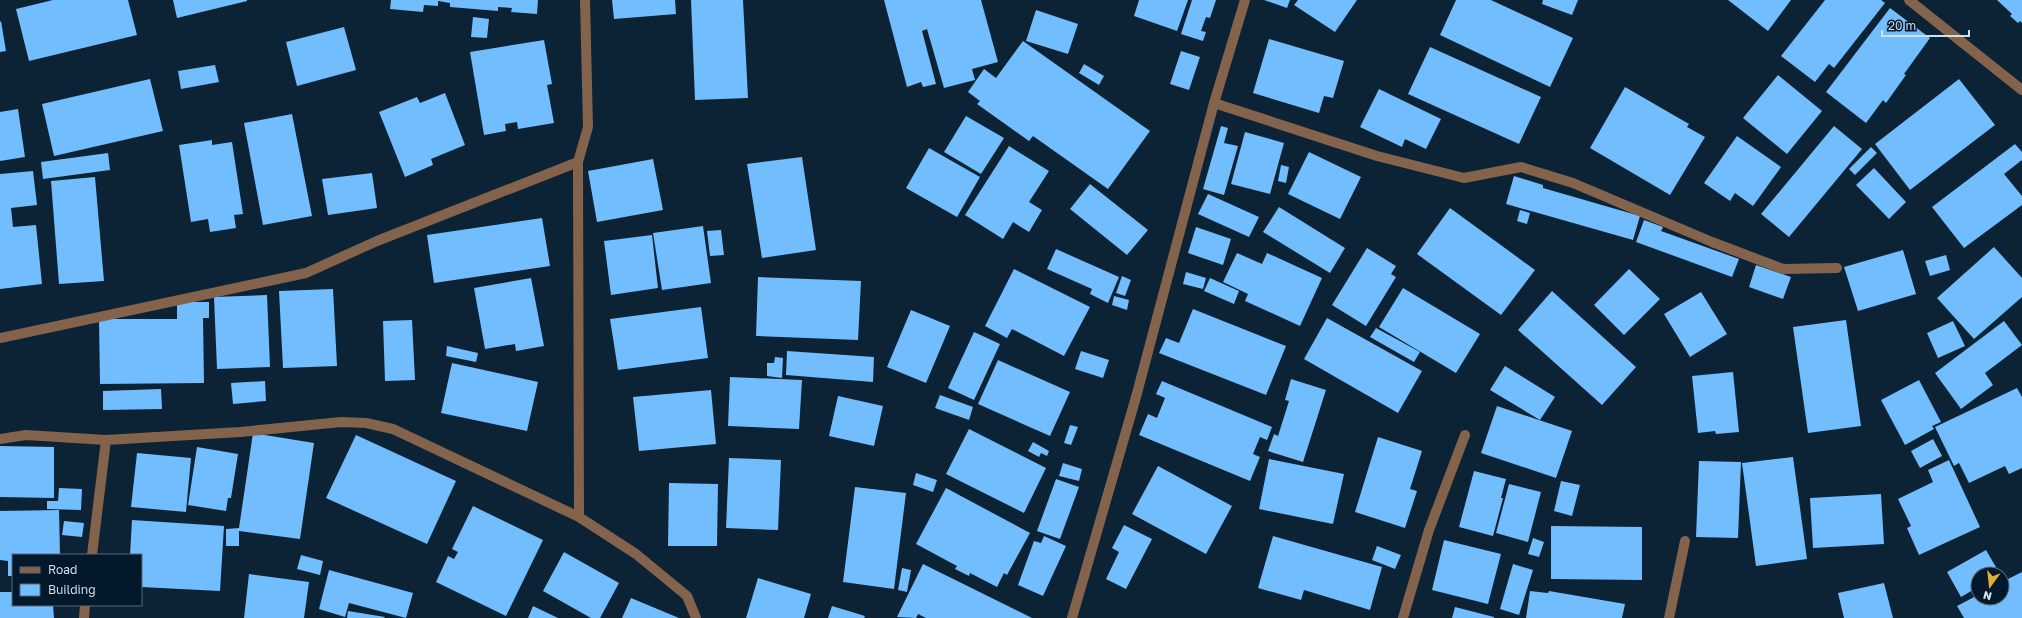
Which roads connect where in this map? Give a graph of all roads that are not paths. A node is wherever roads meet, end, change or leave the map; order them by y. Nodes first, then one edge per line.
1 (585, 0) edge
2 (1246, 0) edge
3 (1909, 0) edge
4 (2022, 90) edge
5 (1214, 102) junction
6 (578, 162) junction
7 (1836, 268) dead end
8 (0, 338) edge
9 (1465, 435) dead end
10 (0, 438) edge
11 (106, 440) junction
12 (579, 517) junction
13 (1685, 541) dead end
14 (92, 554) edge
15 (86, 606) edge
16 (84, 618) edge
17 (696, 618) edge
18 (1072, 618) edge
19 (1403, 618) edge
20 (1670, 618) edge

1 - 6 street
2 - 5 street
3 - 4 street
5 - 7 street
5 - 18 street
6 - 8 street
6 - 12 street
9 - 19 street
10 - 11 street
11 - 12 street
11 - 14 street
12 - 17 street
13 - 20 street
15 - 16 street

